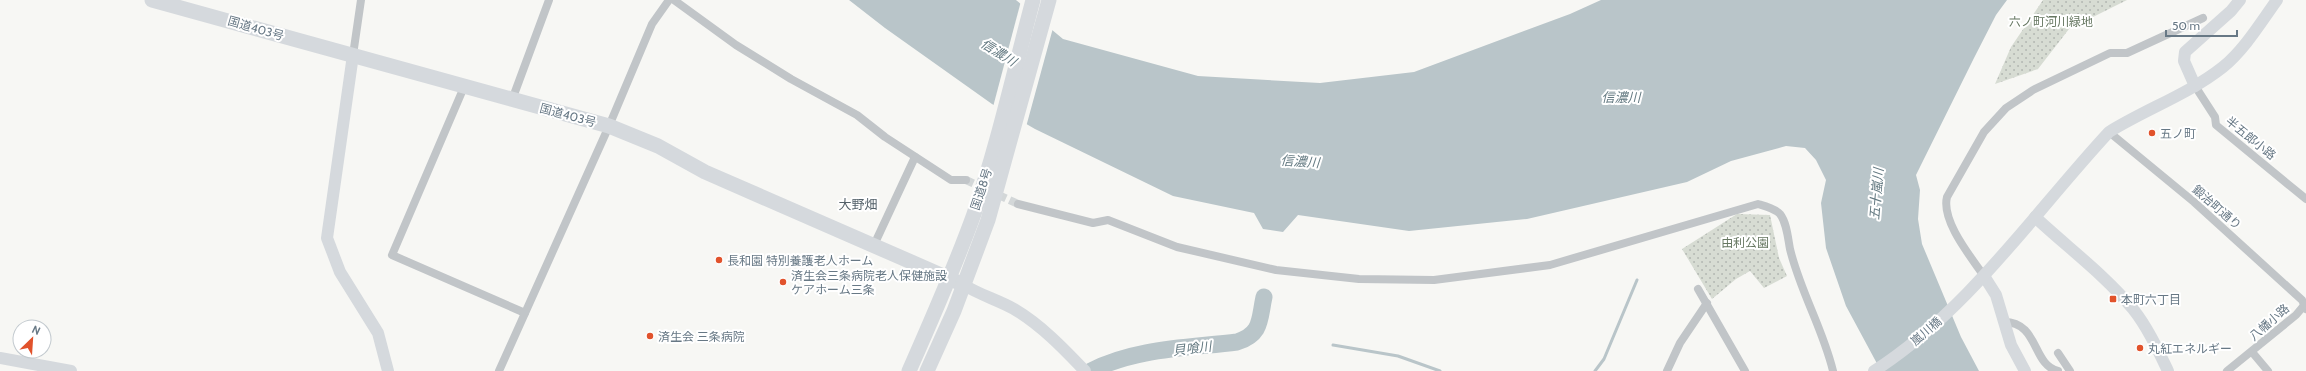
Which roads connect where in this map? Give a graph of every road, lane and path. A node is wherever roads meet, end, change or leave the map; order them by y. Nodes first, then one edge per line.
1 (152, 0) edge
2 (361, 0) edge
3 (549, 0) edge
4 (669, 0) edge
5 (674, 0) edge
6 (1033, 0) edge
7 (1049, 0) edge
8 (2240, 0) edge
9 (2277, 0) edge
10 (2203, 18) dead end
11 (353, 55) junction
12 (2195, 86) junction
13 (464, 88) junction
14 (512, 100) junction
15 (609, 126) junction
16 (2109, 132) junction
17 (915, 157) junction
18 (966, 180) tunnel mouth
19 (2306, 199) edge
20 (1018, 204) tunnel mouth
21 (2035, 217) junction
22 (874, 245) junction
23 (1984, 276) junction
24 (949, 278) junction
25 (964, 285) junction
26 (1698, 289) dead end
27 (1707, 303) junction
28 (2305, 306) edge
29 (525, 313) junction
30 (2004, 322) junction
31 (2252, 352) junction
32 (2058, 353) dead end
33 (0, 358) edge
34 (2064, 370) edge
35 (71, 371) edge
36 (388, 371) edge
37 (499, 371) edge
38 (909, 371) edge
39 (927, 371) edge
40 (1085, 371) edge
41 (1666, 371) edge
42 (1745, 371) edge
43 (1833, 371) edge
44 (1874, 371) edge
45 (2025, 371) edge
46 (2168, 371) edge
47 (2227, 371) edge
48 (2268, 371) edge

1 - 11 highway, 国道403号
2 - 11 street
3 - 14 street
4 - 15 street
5 - 17 street
6 - 24 highway, 国道8号
7 - 25 highway, 国道8号
8 - 12 street
9 - 12 street, 嵐川橋
10 - 23 street
11 - 13 highway, 国道403号
11 - 36 street
12 - 16 street, 嵐川橋
12 - 19 street, 半五郎小路
13 - 14 highway, 国道403号
13 - 29 street
14 - 15 highway, 国道403号
15 - 22 highway, 国道403号
15 - 29 street
16 - 21 street, 嵐川橋
16 - 28 street, 鍛治町通り
17 - 18 street
17 - 22 street
20 - 43 street
21 - 23 street, 嵐川橋
21 - 46 street
22 - 24 highway, 国道403号
23 - 30 street
23 - 44 street, 嵐川橋
24 - 25 highway, 国道403号
24 - 38 highway, 国道8号
25 - 39 highway, 国道8号
25 - 40 street
26 - 27 street
27 - 41 street
27 - 42 street
28 - 31 street, 八幡小路
29 - 37 street
30 - 34 street
30 - 45 street
31 - 47 street, 八幡小路
31 - 48 street
32 - 34 street
33 - 35 street

